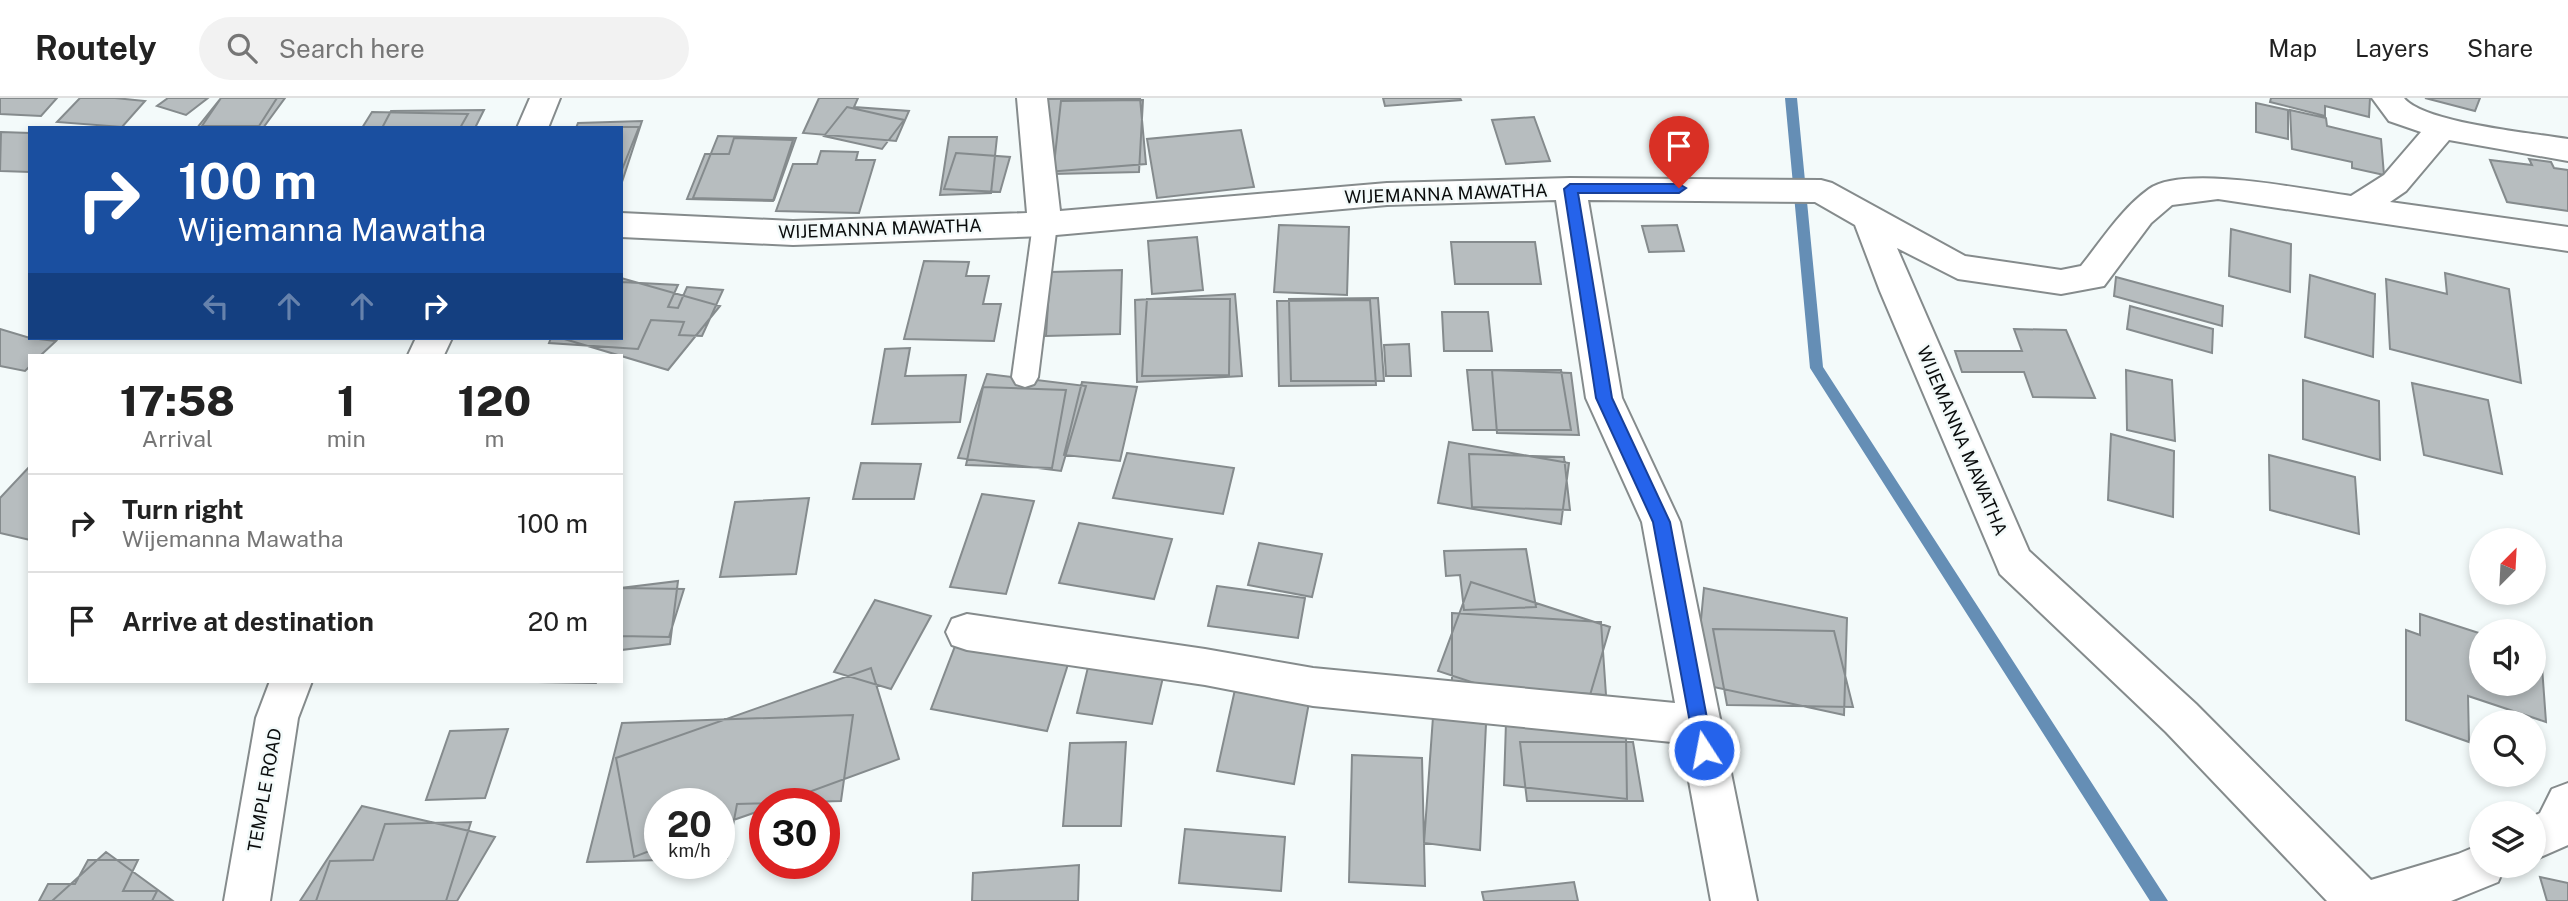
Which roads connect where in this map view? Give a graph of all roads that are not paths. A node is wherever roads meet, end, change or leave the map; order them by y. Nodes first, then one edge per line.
1 (545, 98) edge
2 (1032, 98) edge
3 (2387, 98) edge
4 (533, 126) edge
5 (2442, 128) junction
6 (2568, 150) edge
7 (1570, 189) junction
8 (2357, 208) junction
9 (1869, 218) junction
10 (1045, 224) junction
11 (623, 225) edge
12 (2568, 239) edge
13 (1025, 377) dead end
14 (967, 632) dead end
15 (290, 683) edge
16 (1699, 725) junction
17 (2568, 804) edge
18 (2546, 833) edge
19 (2469, 873) edge
20 (247, 901) edge
21 (1734, 901) edge
22 (2359, 901) edge
23 (2376, 901) edge

1 - 4 street
2 - 10 street
3 - 5 street
5 - 6 street
5 - 8 street
7 - 9 street, WIJEMANNA MAWATHA
7 - 10 street, WIJEMANNA MAWATHA
7 - 16 street
8 - 9 street
8 - 12 street
9 - 22 street, WIJEMANNA MAWATHA
10 - 11 street, WIJEMANNA MAWATHA
10 - 13 lane
14 - 16 street
15 - 20 street, TEMPLE ROAD
16 - 21 street
17 - 18 street
19 - 23 street

